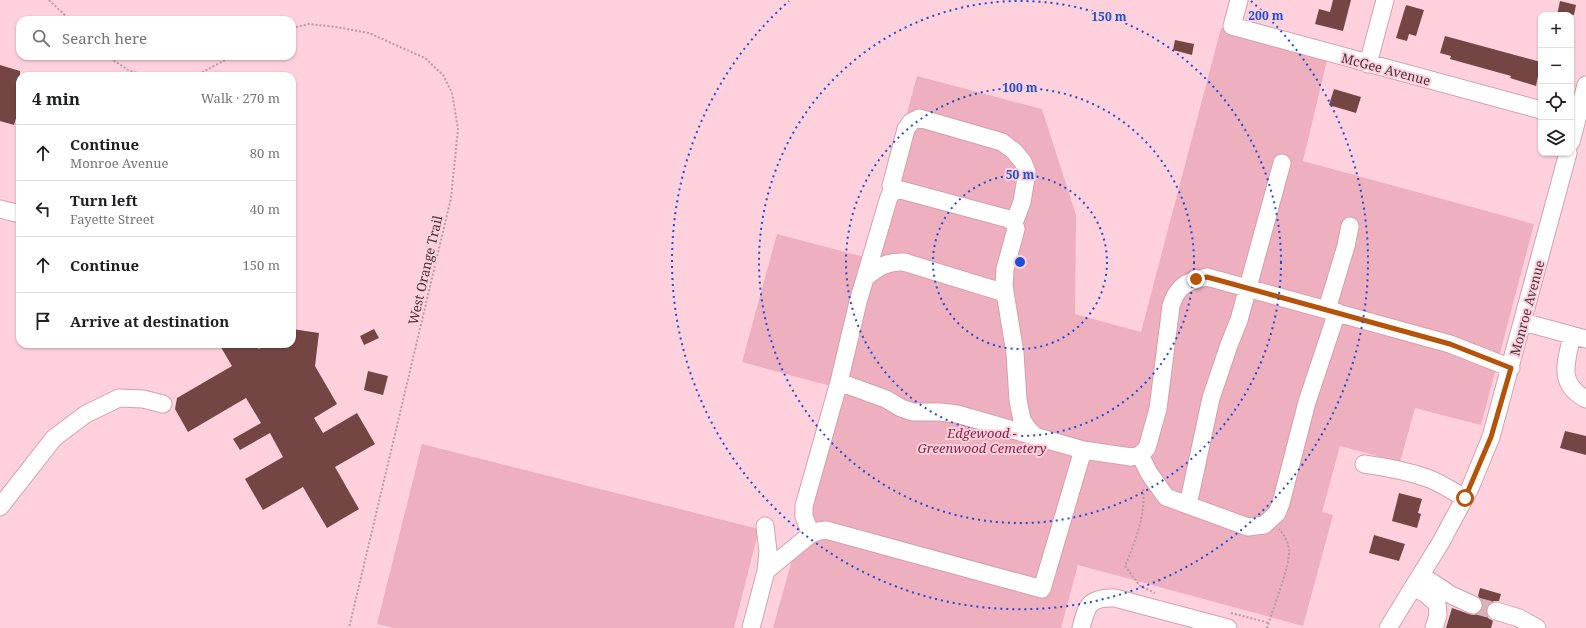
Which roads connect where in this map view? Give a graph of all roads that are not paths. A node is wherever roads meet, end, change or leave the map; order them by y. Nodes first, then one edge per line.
1 (1239, 0) edge
2 (1385, 0) edge
3 (1368, 64) junction
4 (1586, 85) edge
5 (1538, 109) edge
6 (1578, 120) edge
7 (1574, 133) edge
8 (1567, 156) edge
9 (1282, 163) dead end
10 (894, 191) junction
11 (0, 209) edge
12 (16, 213) edge
13 (1014, 223) junction
14 (1350, 226) dead end
15 (865, 278) junction
16 (1248, 288) junction
17 (1005, 293) junction
18 (1332, 310) junction
19 (1523, 322) junction
20 (1579, 337) edge
21 (1511, 368) junction
22 (839, 382) junction
23 (1586, 398) edge
24 (163, 404) dead end
25 (1036, 437) junction
26 (1083, 450) junction
27 (1140, 455) junction
28 (1364, 464) dead end
29 (1465, 498) junction
30 (1188, 505) junction
31 (0, 507) edge
32 (765, 526) dead end
33 (811, 534) junction
34 (766, 571) junction
35 (1417, 581) junction
36 (1472, 605) tunnel mouth
37 (1496, 611) tunnel mouth
38 (1229, 620) edge
39 (751, 628) edge
40 (1081, 628) edge
41 (1388, 628) edge
42 (1434, 628) edge
43 (1537, 628) edge

1 - 3 street, McGee Avenue
2 - 3 street
3 - 5 street, McGee Avenue
4 - 6 street
6 - 7 street
8 - 19 street, Monroe Avenue
9 - 16 street
10 - 13 street
10 - 13 street
10 - 15 street
11 - 12 street
13 - 17 street
14 - 18 street
15 - 17 street
15 - 22 street
16 - 18 street
16 - 27 street
16 - 30 street
17 - 25 street
18 - 21 street
18 - 30 street
19 - 20 street
19 - 21 street, Monroe Avenue
20 - 23 street
21 - 29 street, Monroe Avenue
22 - 25 street
22 - 33 street
24 - 31 street
25 - 26 street
26 - 27 street
26 - 33 street
27 - 30 street
28 - 29 street
29 - 35 street, Monroe Avenue
32 - 34 street
33 - 34 street
34 - 39 street
35 - 36 street
35 - 41 street, Monroe Avenue
35 - 42 street
37 - 43 street
38 - 40 street

